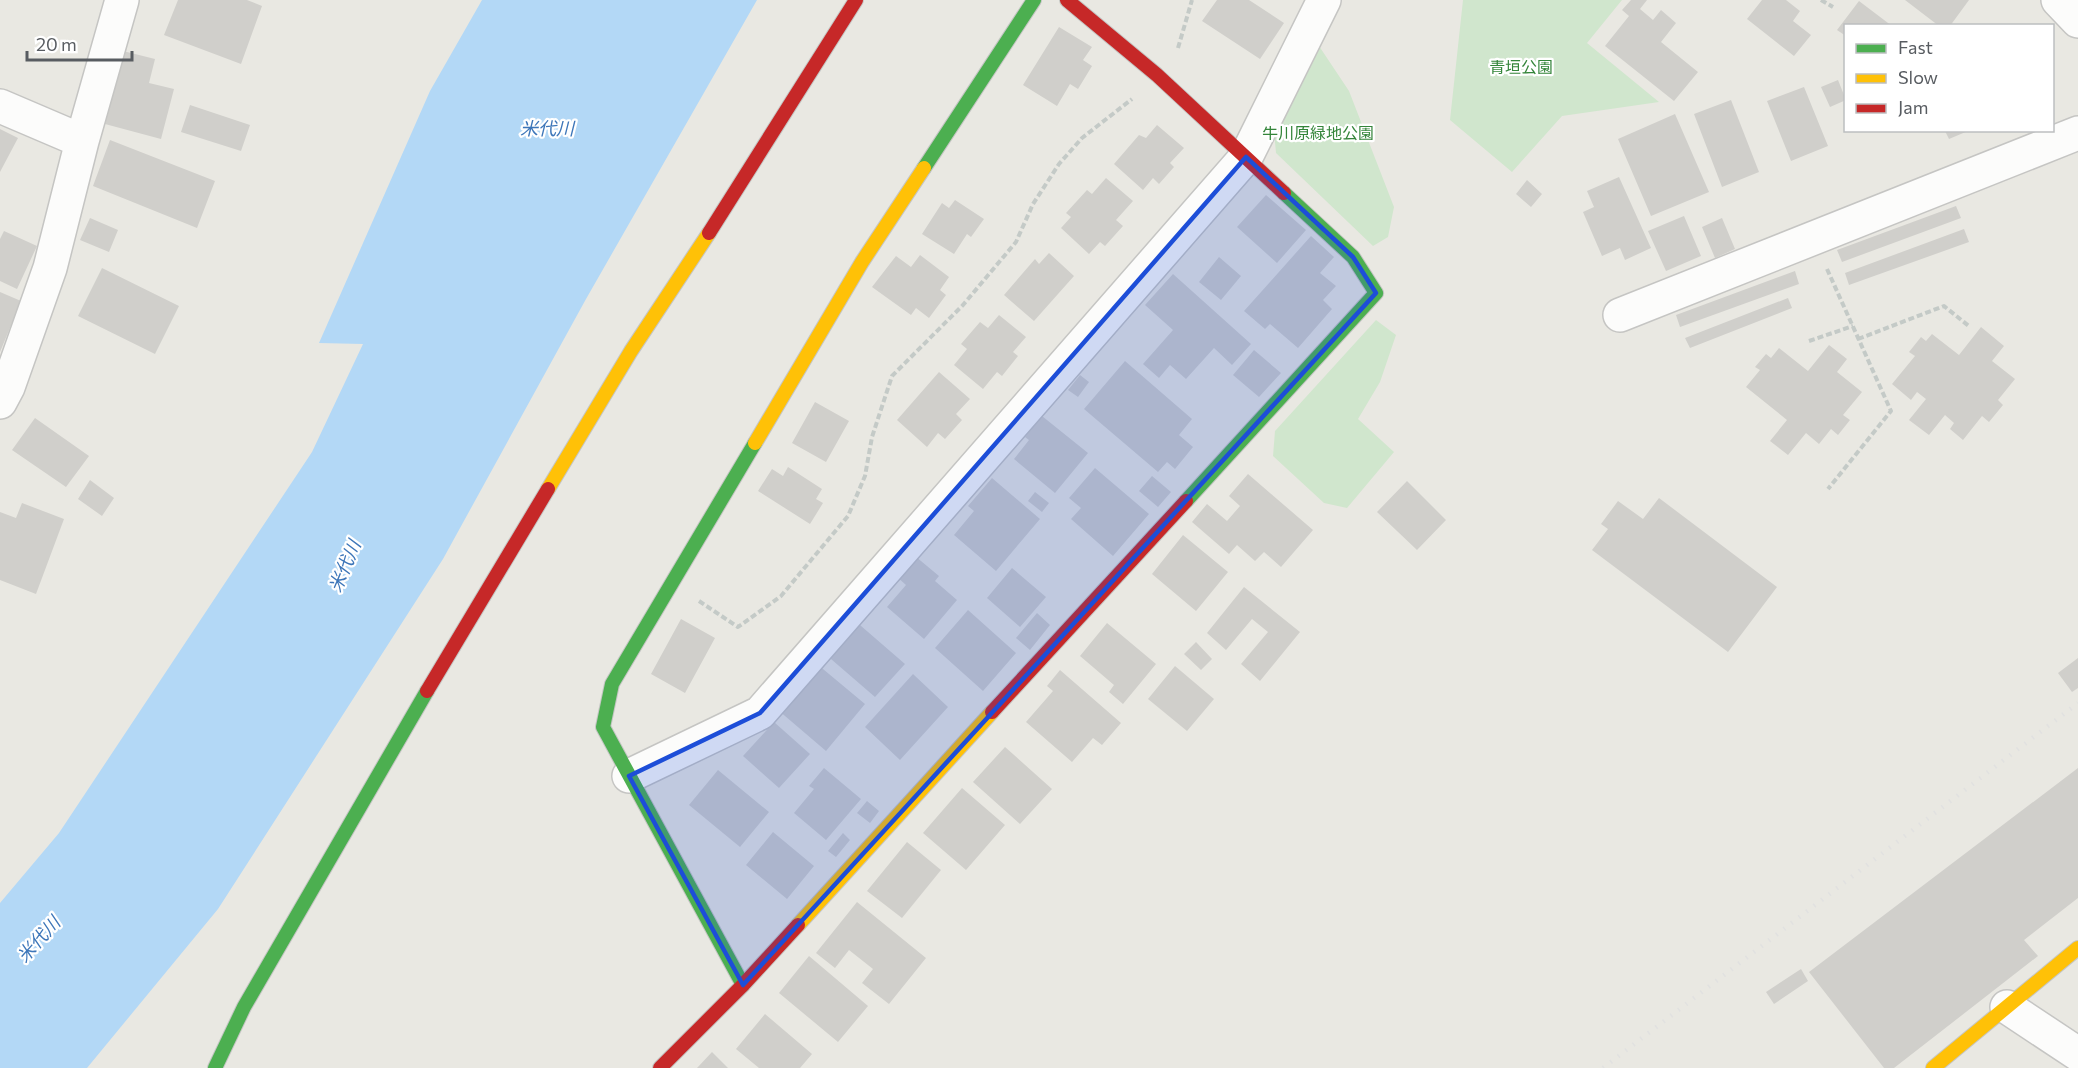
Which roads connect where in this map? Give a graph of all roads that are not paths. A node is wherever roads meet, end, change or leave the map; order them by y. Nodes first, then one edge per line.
1 (122, 0) edge
2 (856, 0) edge
3 (1034, 0) edge
4 (1067, 0) edge
5 (1324, 0) edge
6 (2058, 0) edge
7 (2078, 21) edge
8 (0, 106) edge
9 (2078, 133) edge
10 (82, 141) junction
11 (1246, 157) junction
12 (1620, 315) dead end
13 (0, 402) edge
14 (629, 776) junction
15 (2078, 948) edge
16 (743, 985) junction
17 (2007, 1006) junction
18 (2078, 1054) edge
19 (215, 1068) edge
20 (660, 1068) edge
21 (1933, 1068) edge

1 - 10 street
2 - 19 street
3 - 14 street
4 - 11 street
5 - 11 street
6 - 7 street
8 - 10 street
9 - 12 street
10 - 13 street
11 - 14 street
11 - 16 street
14 - 16 street
15 - 17 street
16 - 20 street
17 - 18 street
17 - 21 street

